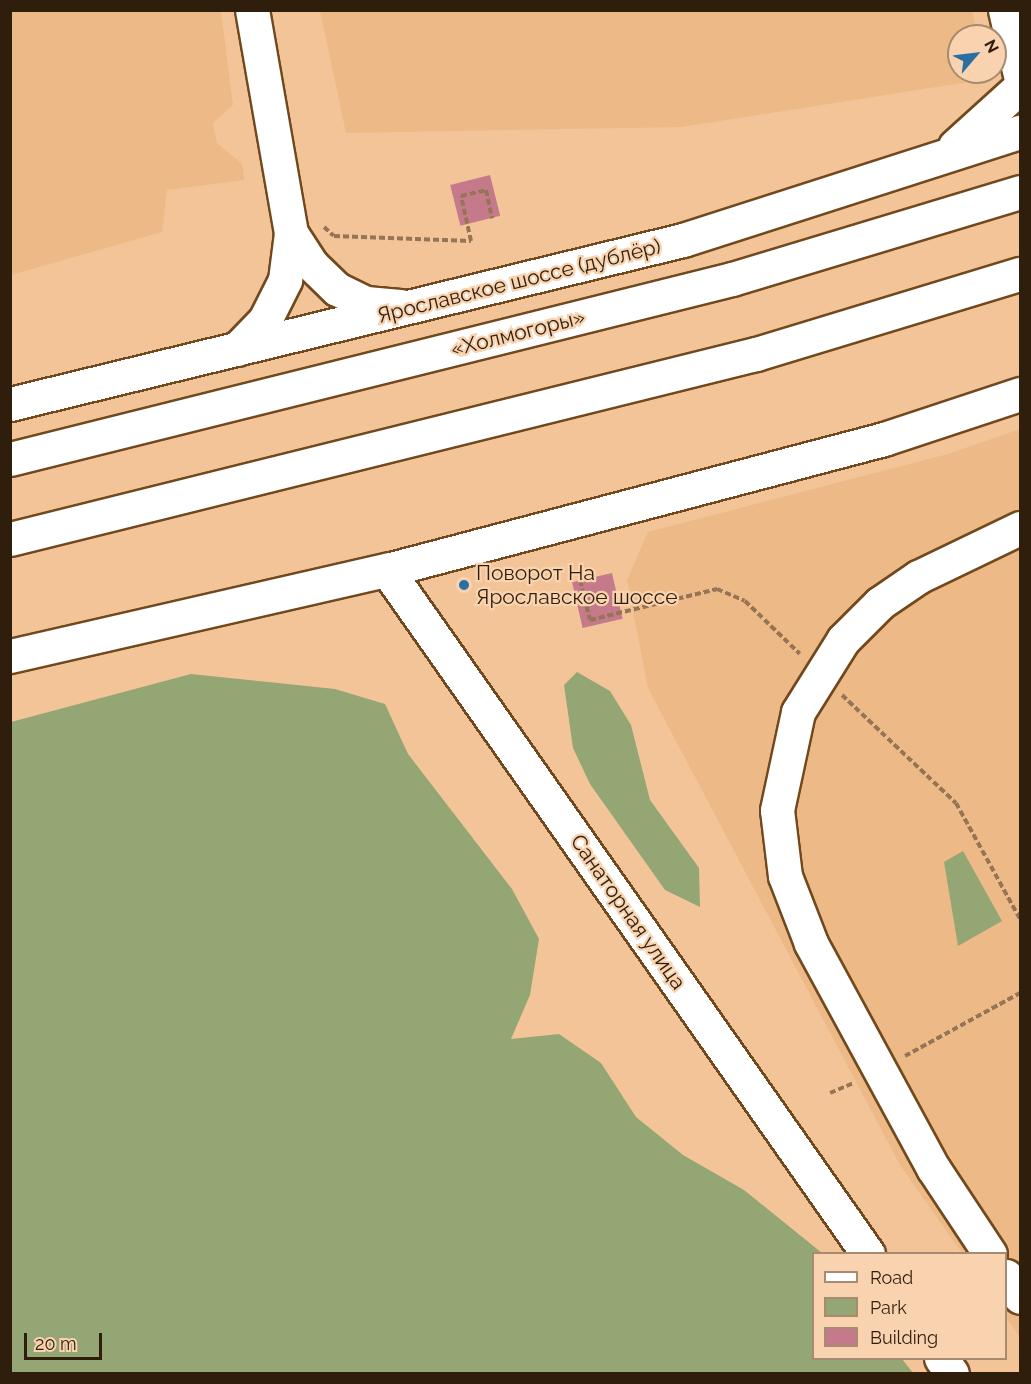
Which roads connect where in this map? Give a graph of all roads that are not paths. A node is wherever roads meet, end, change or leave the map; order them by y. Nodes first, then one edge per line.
1 (252, 10) edge
2 (1005, 10) edge
3 (1020, 75) edge
4 (1020, 87) edge
5 (1020, 132) edge
6 (934, 162) junction
7 (1020, 192) edge
8 (304, 227) junction
9 (1020, 274) edge
10 (411, 308) junction
11 (237, 349) junction
12 (1020, 394) edge
13 (10, 404) edge
14 (10, 459) edge
15 (1020, 528) edge
16 (10, 538) edge
17 (387, 570) junction
18 (10, 656) edge
19 (867, 1252) edge
20 (989, 1252) edge
21 (1007, 1279) edge
22 (1020, 1297) edge
23 (942, 1360) edge
24 (952, 1374) edge

1 - 8 main road
2 - 3 main road
4 - 6 main road
5 - 6 main road, Ярославское шоссе (дублёр)
6 - 10 main road, Ярославское шоссе (дублёр)
7 - 14 main road, «Холмогоры»
8 - 10 main road
8 - 11 main road
9 - 16 main road
10 - 11 main road, Ярославское шоссе (дублёр)
11 - 13 main road, Ярославское шоссе (дублёр)
12 - 17 main road
15 - 20 main road
17 - 18 main road
17 - 19 main road, Санаторная улица
21 - 22 main road
23 - 24 main road

